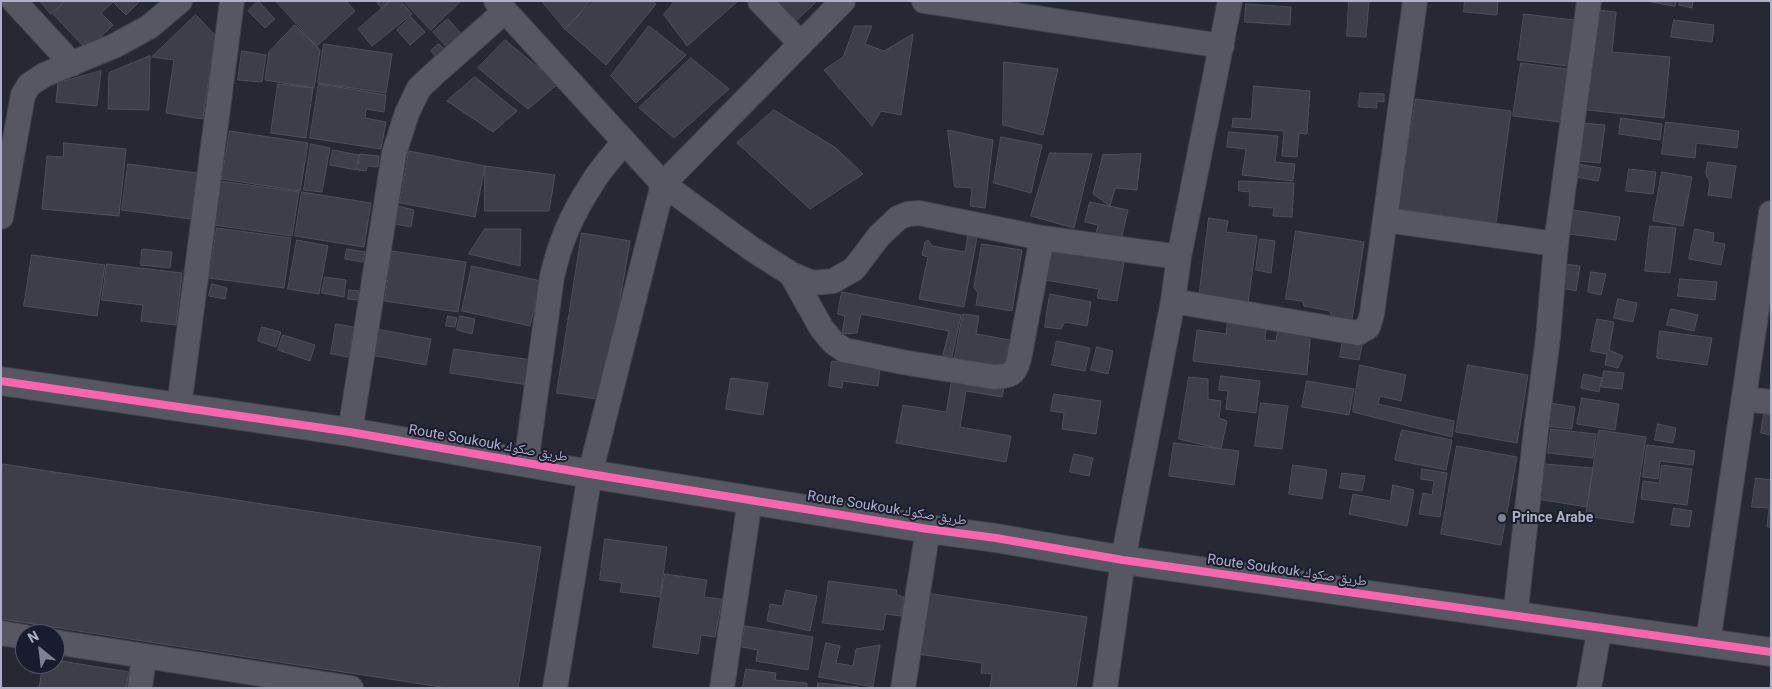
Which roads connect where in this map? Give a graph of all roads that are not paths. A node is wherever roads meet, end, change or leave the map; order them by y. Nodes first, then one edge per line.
1 (14, 1) edge
2 (180, 1) edge
3 (232, 1) edge
4 (760, 1) edge
5 (843, 1) edge
6 (924, 1) edge
7 (1230, 1) edge
8 (1415, 1) edge
9 (1588, 1) edge
10 (501, 6) edge
11 (801, 44) junction
12 (1222, 46) junction
13 (72, 64) junction
14 (624, 142) junction
15 (663, 184) junction
16 (1, 217) edge
17 (1770, 218) edge
18 (1385, 220) junction
19 (1042, 238) junction
20 (1556, 244) junction
21 (1179, 257) junction
22 (791, 274) junction
23 (1173, 301) junction
24 (1, 381) edge
25 (1744, 399) junction
26 (1771, 402) edge
27 (179, 406) junction
28 (350, 432) junction
29 (526, 463) junction
30 (590, 474) junction
31 (750, 500) junction
32 (928, 529) junction
33 (1123, 560) junction
34 (1515, 617) junction
35 (1600, 627) junction
36 (1, 633) edge
37 (15, 635) edge
38 (1708, 642) junction
39 (65, 644) edge
40 (1771, 652) edge
41 (144, 657) junction
42 (344, 687) edge
43 (140, 688) edge
44 (555, 688) edge
45 (722, 688) edge
46 (903, 688) edge
47 (1105, 688) edge
48 (1589, 688) edge

1 - 13 street
2 - 13 street
3 - 27 street
4 - 11 street
5 - 11 street
6 - 12 street
7 - 12 street
8 - 18 street
9 - 20 street
10 - 14 street
10 - 28 street
11 - 15 street
12 - 21 street
13 - 16 street
14 - 15 street
14 - 29 street
15 - 22 street
15 - 30 street
17 - 25 street
18 - 20 street
18 - 23 street
19 - 21 street
19 - 22 street
19 - 22 street
20 - 34 street
21 - 23 street
23 - 33 street
24 - 27 street, Route Soukouk طريق صكوك
25 - 26 street
25 - 38 street
27 - 28 street, Route Soukouk طريق صكوك
28 - 29 street, Route Soukouk طريق صكوك
29 - 30 street, Route Soukouk طريق صكوك
30 - 31 street, Route Soukouk طريق صكوك
30 - 44 street
31 - 32 street, Route Soukouk طريق صكوك
31 - 45 street
32 - 33 street, Route Soukouk طريق صكوك
32 - 46 street
33 - 34 street, Route Soukouk طريق صكوك
33 - 47 street
34 - 35 street, Route Soukouk طريق صكوك
35 - 38 street, Route Soukouk طريق صكوك
35 - 48 street
36 - 37 street
38 - 40 street, Route Soukouk طريق صكوك
39 - 41 street
41 - 42 street
41 - 43 street

